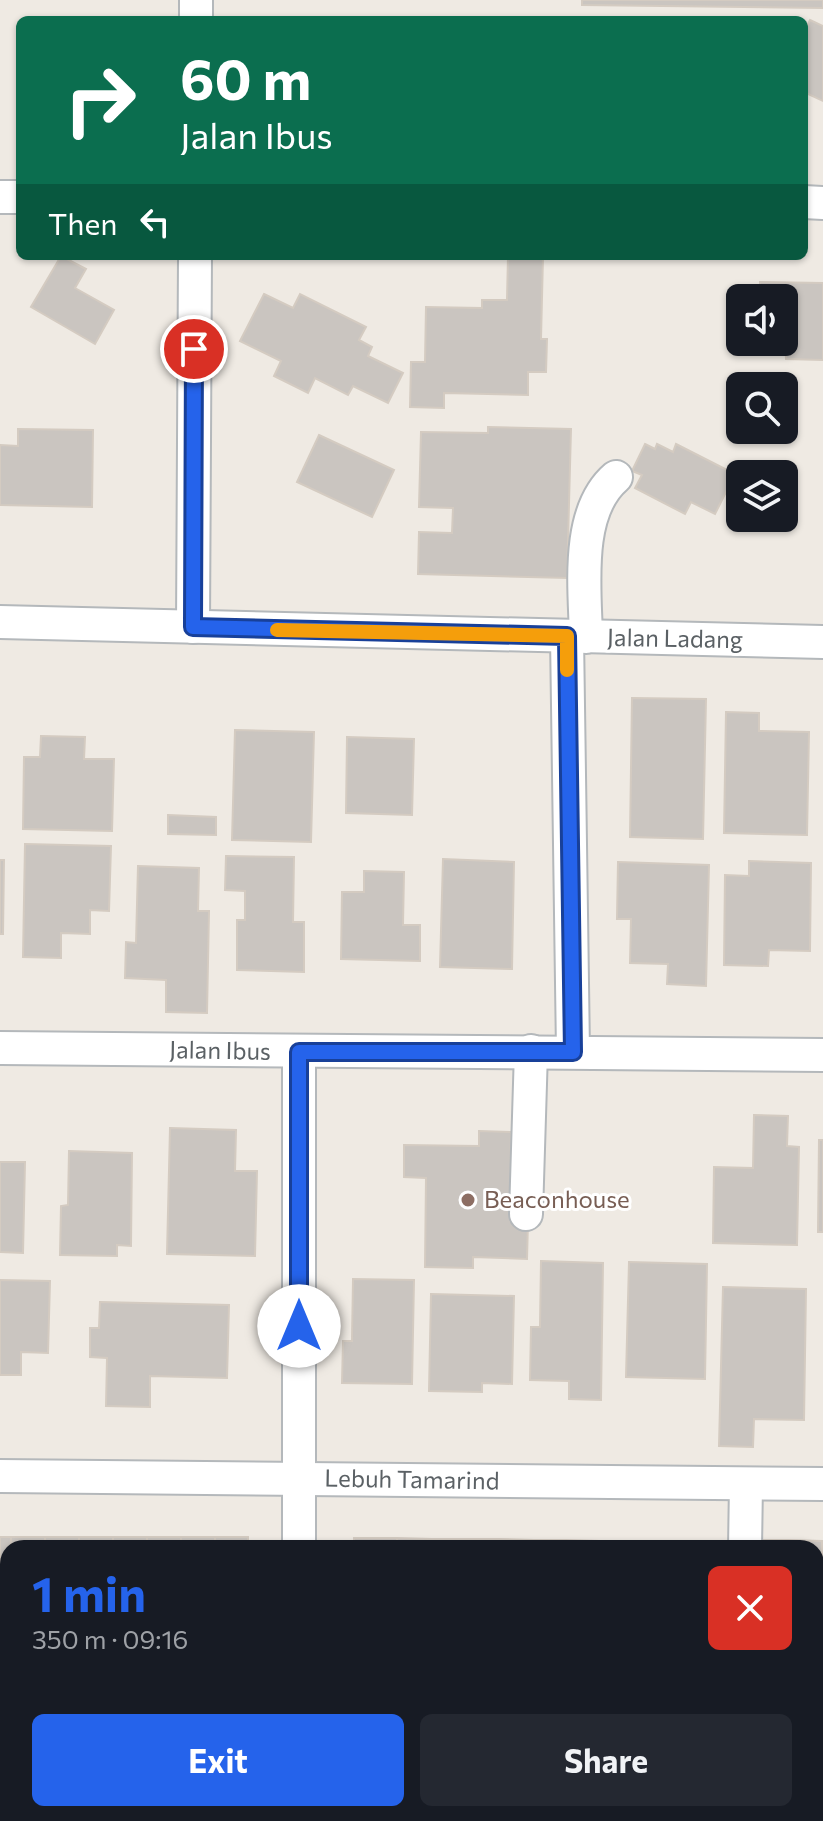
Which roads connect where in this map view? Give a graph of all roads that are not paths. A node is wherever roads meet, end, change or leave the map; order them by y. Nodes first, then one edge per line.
1 (195, 260) edge
2 (616, 477) dead end
3 (0, 622) edge
4 (193, 627) junction
5 (576, 637) junction
6 (823, 642) edge
7 (0, 1048) edge
8 (531, 1051) junction
9 (299, 1052) junction
10 (573, 1052) junction
11 (823, 1055) edge
12 (526, 1214) dead end
13 (0, 1476) edge
14 (299, 1479) junction
15 (746, 1484) junction
16 (823, 1484) edge
17 (299, 1540) edge
18 (745, 1540) edge

1 - 4 street
2 - 5 street
3 - 4 street, Jalan Ladang
4 - 5 street, Jalan Ladang
5 - 6 street, Jalan Ladang
5 - 10 street
7 - 9 street, Jalan Ibus
8 - 9 street, Jalan Ibus
8 - 10 street, Jalan Ibus
8 - 12 street
9 - 14 street
10 - 11 street, Jalan Ibus
13 - 14 street, Lebuh Tamarind
14 - 15 street, Lebuh Tamarind
14 - 17 street
15 - 16 street, Lebuh Tamarind
15 - 18 street

